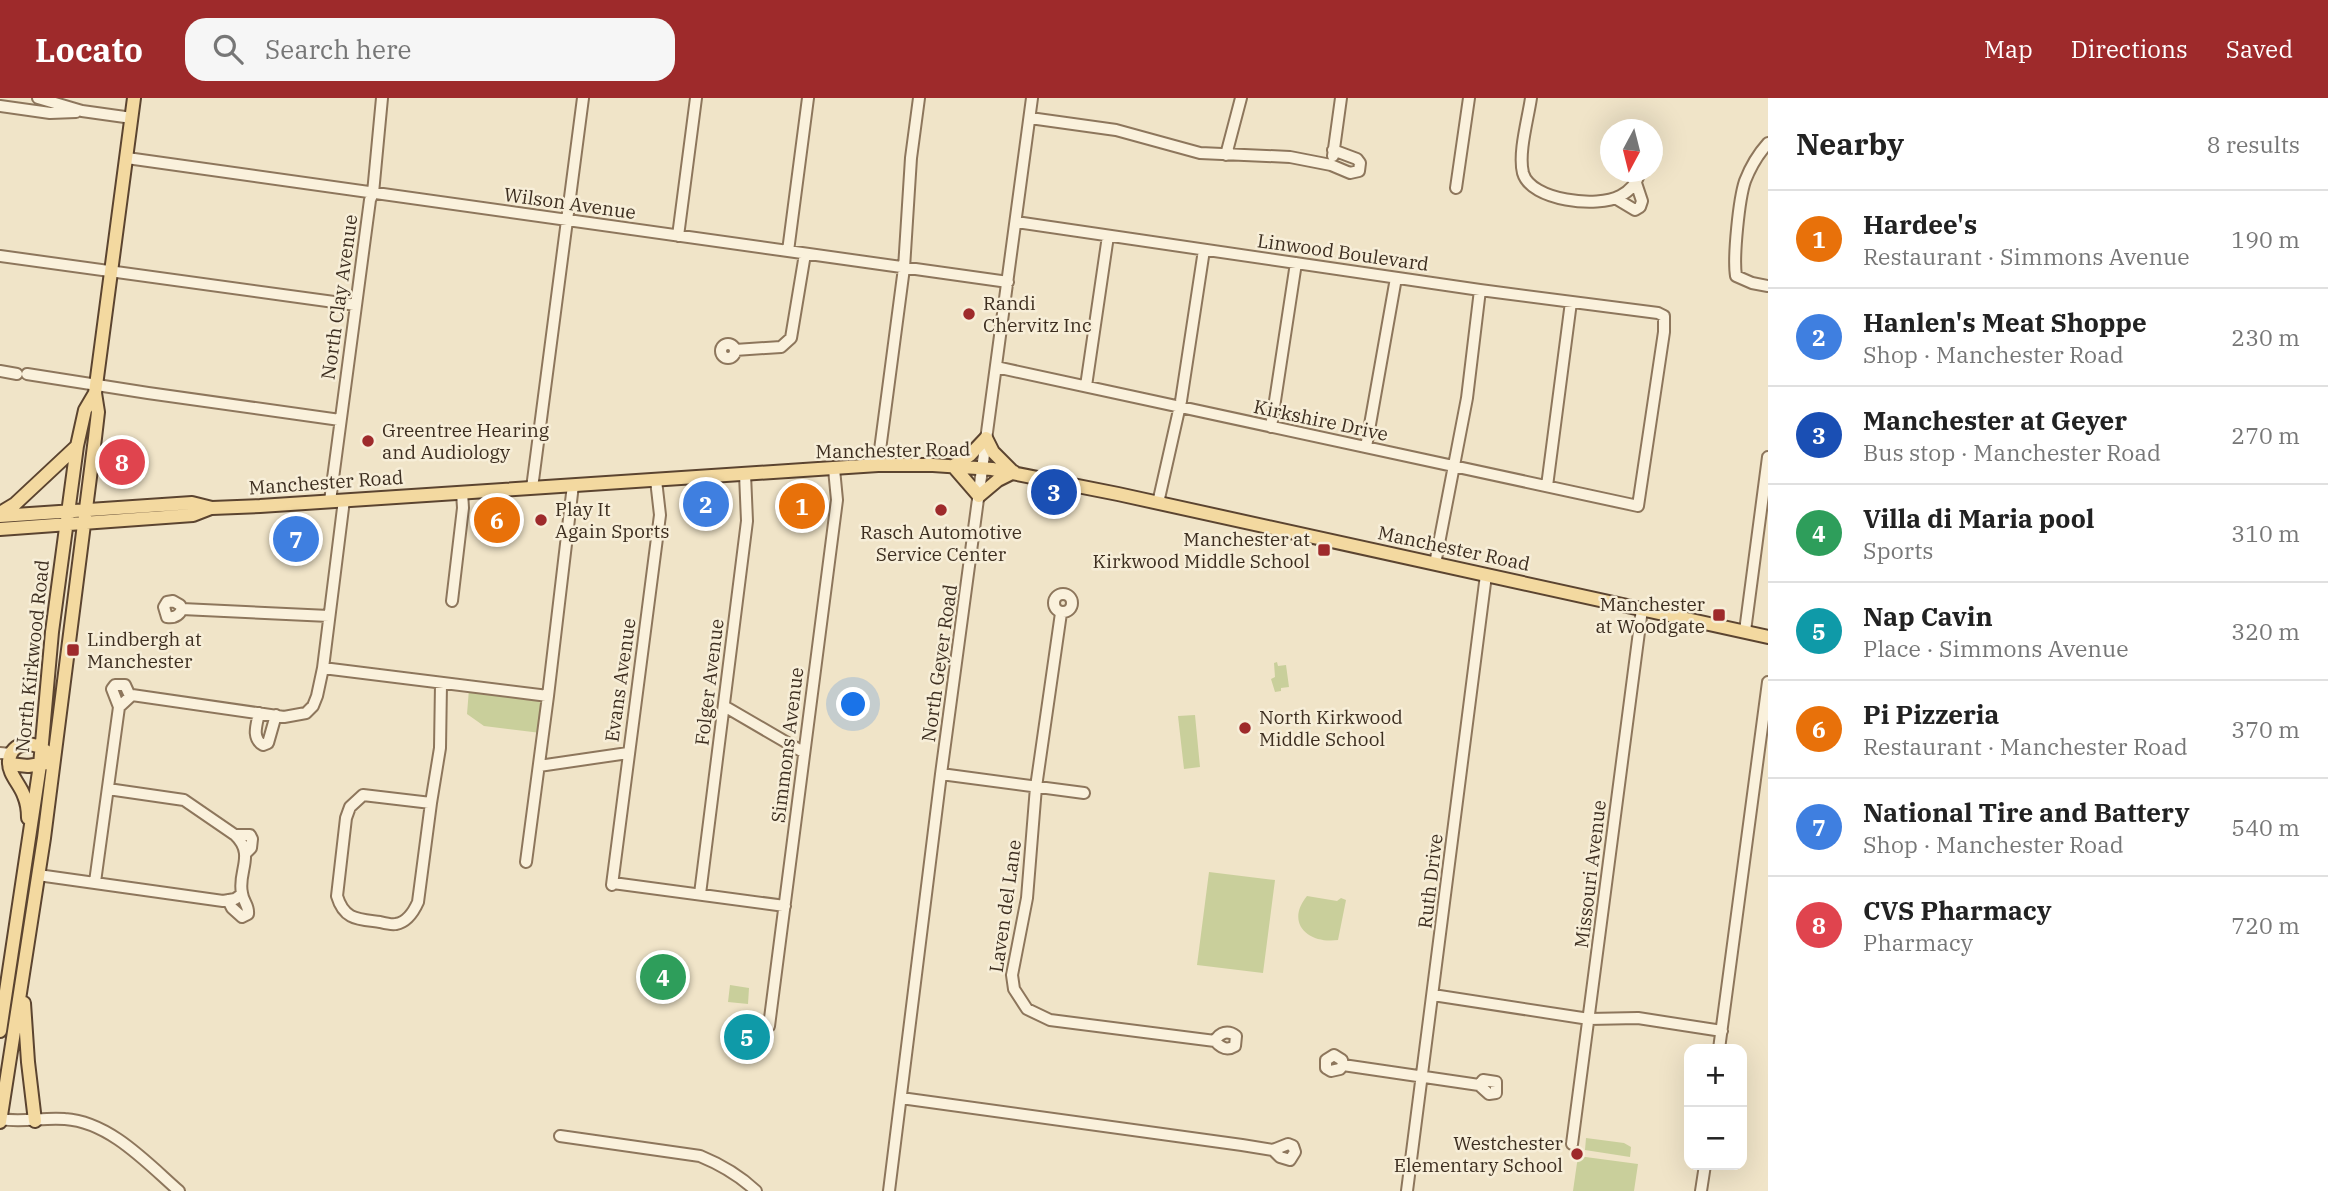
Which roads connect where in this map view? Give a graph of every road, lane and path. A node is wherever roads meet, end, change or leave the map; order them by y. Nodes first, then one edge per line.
1 (38, 98) edge
2 (134, 98) edge
3 (382, 98) edge
4 (583, 98) edge
5 (696, 98) edge
6 (808, 98) edge
7 (919, 98) edge
8 (1032, 98) edge
9 (1241, 98) edge
10 (1341, 98) edge
11 (1469, 98) edge
12 (1531, 98) edge
13 (0, 106) edge
14 (82, 111) junction
15 (132, 118) junction
16 (1030, 118) junction
17 (1768, 143) edge
18 (1334, 150) junction
19 (1227, 155) junction
20 (127, 158) junction
21 (1331, 165) junction
22 (1633, 182) edge
23 (1639, 182) edge
24 (1456, 188) dead end
25 (373, 193) junction
26 (1615, 198) junction
27 (566, 221) junction
28 (1016, 222) junction
29 (678, 236) junction
30 (1108, 236) junction
31 (1204, 250) junction
32 (788, 251) junction
33 (805, 254) junction
34 (0, 256) edge
35 (1296, 263) junction
36 (904, 268) junction
37 (111, 272) junction
38 (1396, 278) junction
39 (1008, 282) junction
40 (1768, 286) edge
41 (1480, 290) junction
42 (1571, 302) junction
43 (356, 306) junction
44 (735, 350) dead end
45 (996, 367) junction
46 (0, 371) edge
47 (1086, 386) junction
48 (95, 389) junction
49 (1178, 407) junction
50 (340, 420) junction
51 (1271, 427) junction
52 (986, 438) junction
53 (77, 446) junction
54 (1366, 447) junction
55 (1768, 457) edge
56 (878, 465) junction
57 (953, 466) junction
58 (1454, 467) junction
59 (982, 468) junction
60 (834, 469) junction
61 (1014, 472) junction
62 (745, 474) junction
63 (656, 480) junction
64 (573, 485) junction
65 (1547, 486) junction
66 (531, 488) junction
67 (461, 492) junction
68 (979, 496) junction
69 (344, 500) junction
70 (330, 501) junction
71 (1158, 503) junction
72 (1638, 506) joint
73 (0, 514) edge
74 (84, 517) junction
75 (67, 518) junction
76 (0, 529) edge
77 (1435, 564) junction
78 (1486, 575) junction
79 (452, 601) dead end
80 (182, 609) dead end
81 (1642, 609) junction
82 (1060, 613) dead end
83 (329, 616) junction
84 (1745, 632) junction
85 (1768, 637) edge
86 (323, 668) junction
87 (1768, 682) edge
88 (440, 684) junction
89 (130, 696) junction
90 (548, 696) junction
91 (724, 706) junction
92 (120, 707) junction
93 (259, 713) junction
94 (276, 715) junction
95 (42, 748) junction
96 (803, 752) junction
97 (628, 753) junction
98 (5, 758) edge
99 (54, 761) junction
100 (40, 765) junction
101 (539, 766) junction
102 (941, 774) junction
103 (1036, 787) junction
104 (108, 789) junction
105 (1084, 793) dead end
106 (431, 803) junction
107 (30, 835) junction
108 (526, 862) dead end
109 (38, 875) junction
110 (95, 882) junction
111 (242, 894) junction
112 (700, 894) junction
113 (228, 900) junction
114 (785, 906) junction
115 (23, 973) junction
116 (1433, 995) junction
117 (1588, 1018) junction
118 (768, 1026) dead end
119 (0, 1031) edge
120 (1721, 1031) junction
121 (1216, 1041) dead end
122 (1720, 1044) edge
123 (1343, 1065) dead end
124 (1422, 1077) junction
125 (1479, 1085) dead end
126 (901, 1098) junction
127 (0, 1120) edge
128 (35, 1121) junction
129 (560, 1136) dead end
130 (1572, 1144) dead end
131 (1273, 1150) dead end
132 (1703, 1170) edge
133 (179, 1191) edge
134 (756, 1191) edge
135 (889, 1191) edge
136 (1407, 1191) edge
137 (1701, 1191) edge

1 - 14 street
2 - 15 main road, North Kirkwood Road
3 - 25 street, North Clay Avenue
4 - 27 street
5 - 29 street
6 - 32 street
7 - 36 street
8 - 16 street, North Geyer Road
9 - 19 street
10 - 18 street
11 - 24 street
12 - 26 street
13 - 14 street
14 - 15 street
15 - 20 main road, North Kirkwood Road
16 - 19 street
16 - 28 street, North Geyer Road
17 - 40 street
18 - 21 street
18 - 21 street
19 - 21 street
20 - 25 street, Wilson Avenue
20 - 37 main road, North Kirkwood Road
22 - 26 street
23 - 26 street
25 - 27 street, Wilson Avenue
25 - 43 street, North Clay Avenue
27 - 29 street, Wilson Avenue
27 - 66 street
28 - 30 street, Linwood Boulevard
28 - 39 street, North Geyer Road
29 - 32 street, Wilson Avenue
30 - 31 street, Linwood Boulevard
30 - 47 street
31 - 35 street, Linwood Boulevard
31 - 49 street
32 - 33 street, Wilson Avenue
33 - 36 street, Wilson Avenue
33 - 44 street
34 - 37 street
35 - 38 street, Linwood Boulevard
35 - 51 street
36 - 39 street, Wilson Avenue
36 - 56 street
37 - 43 street
37 - 48 main road, North Kirkwood Road
38 - 41 street, Linwood Boulevard
38 - 54 street
39 - 45 street, North Geyer Road
41 - 42 street, Linwood Boulevard
41 - 58 street
42 - 65 street
42 - 72 street, Linwood Boulevard
43 - 50 street, North Clay Avenue
45 - 47 street, Kirkshire Drive
45 - 52 street, North Geyer Road
46 - 48 street
47 - 49 street, Kirkshire Drive
48 - 50 street
48 - 53 main road, North Kirkwood Road
48 - 74 main road, North Kirkwood Road
49 - 51 street, Kirkshire Drive
49 - 71 street
50 - 70 street, North Clay Avenue
51 - 54 street, Kirkshire Drive
52 - 57 main road
52 - 59 street, North Geyer Road
52 - 61 main road
53 - 73 main road
53 - 75 main road, North Kirkwood Road
54 - 58 street, Kirkshire Drive
55 - 84 street
56 - 57 main road, Manchester Road
56 - 60 main road, Manchester Road
57 - 59 main road, Manchester Road
57 - 68 main road
58 - 65 street, Kirkshire Drive
58 - 77 street
59 - 61 main road, Manchester Road
59 - 68 street, North Geyer Road
60 - 62 main road, Manchester Road
60 - 96 street, Simmons Avenue
61 - 68 main road
61 - 71 main road, Manchester Road
62 - 63 main road, Manchester Road
62 - 91 street, Folger Avenue
63 - 64 main road, Manchester Road
63 - 97 street, Evans Avenue
64 - 66 main road, Manchester Road
64 - 90 street
65 - 72 street, Kirkshire Drive
66 - 67 main road, Manchester Road
67 - 69 main road, Manchester Road
67 - 79 street
68 - 102 street, North Geyer Road
69 - 70 main road, Manchester Road
69 - 83 street
70 - 74 main road, Manchester Road
71 - 77 main road, Manchester Road
73 - 75 main road, Manchester Road
74 - 75 main road, Manchester Road
74 - 99 main road, North Kirkwood Road
75 - 76 main road, Manchester Road
75 - 95 main road, North Kirkwood Road
77 - 78 main road, Manchester Road
78 - 81 main road, Manchester Road
78 - 116 street, Ruth Drive
80 - 83 street
81 - 84 main road, Manchester Road
81 - 117 street, Missouri Avenue
82 - 103 street, Laven del Lane
83 - 86 street
84 - 85 main road, Manchester Road
86 - 88 street
86 - 94 street
87 - 120 street
88 - 90 street
88 - 106 street
89 - 92 street
89 - 92 street
89 - 93 street
90 - 101 street
91 - 96 street
91 - 112 street, Folger Avenue
92 - 104 street
93 - 94 street
93 - 94 street
95 - 98 main road
95 - 99 main road
95 - 100 main road, North Kirkwood Road
96 - 114 street, Simmons Avenue
97 - 101 street
97 - 112 street, Evans Avenue
98 - 100 main road
98 - 107 main road
99 - 100 main road
99 - 109 main road, North Kirkwood Road
100 - 107 main road, North Kirkwood Road
101 - 108 street
102 - 103 street
102 - 126 street, North Geyer Road
103 - 105 street
103 - 121 street, Laven del Lane
104 - 110 street
104 - 111 street
106 - 106 street
107 - 119 main road, North Kirkwood Road
109 - 110 street
109 - 115 main road, North Kirkwood Road
110 - 113 street
111 - 113 street
111 - 113 street
112 - 114 street
114 - 118 street, Simmons Avenue
115 - 127 main road
115 - 128 main road
116 - 117 street
116 - 124 street, Ruth Drive
117 - 120 street
117 - 130 street, Missouri Avenue
120 - 122 street
123 - 124 street
124 - 125 street
124 - 136 street, Ruth Drive
126 - 131 street
126 - 135 street, North Geyer Road
127 - 128 street
128 - 133 street
129 - 134 street
132 - 137 street

